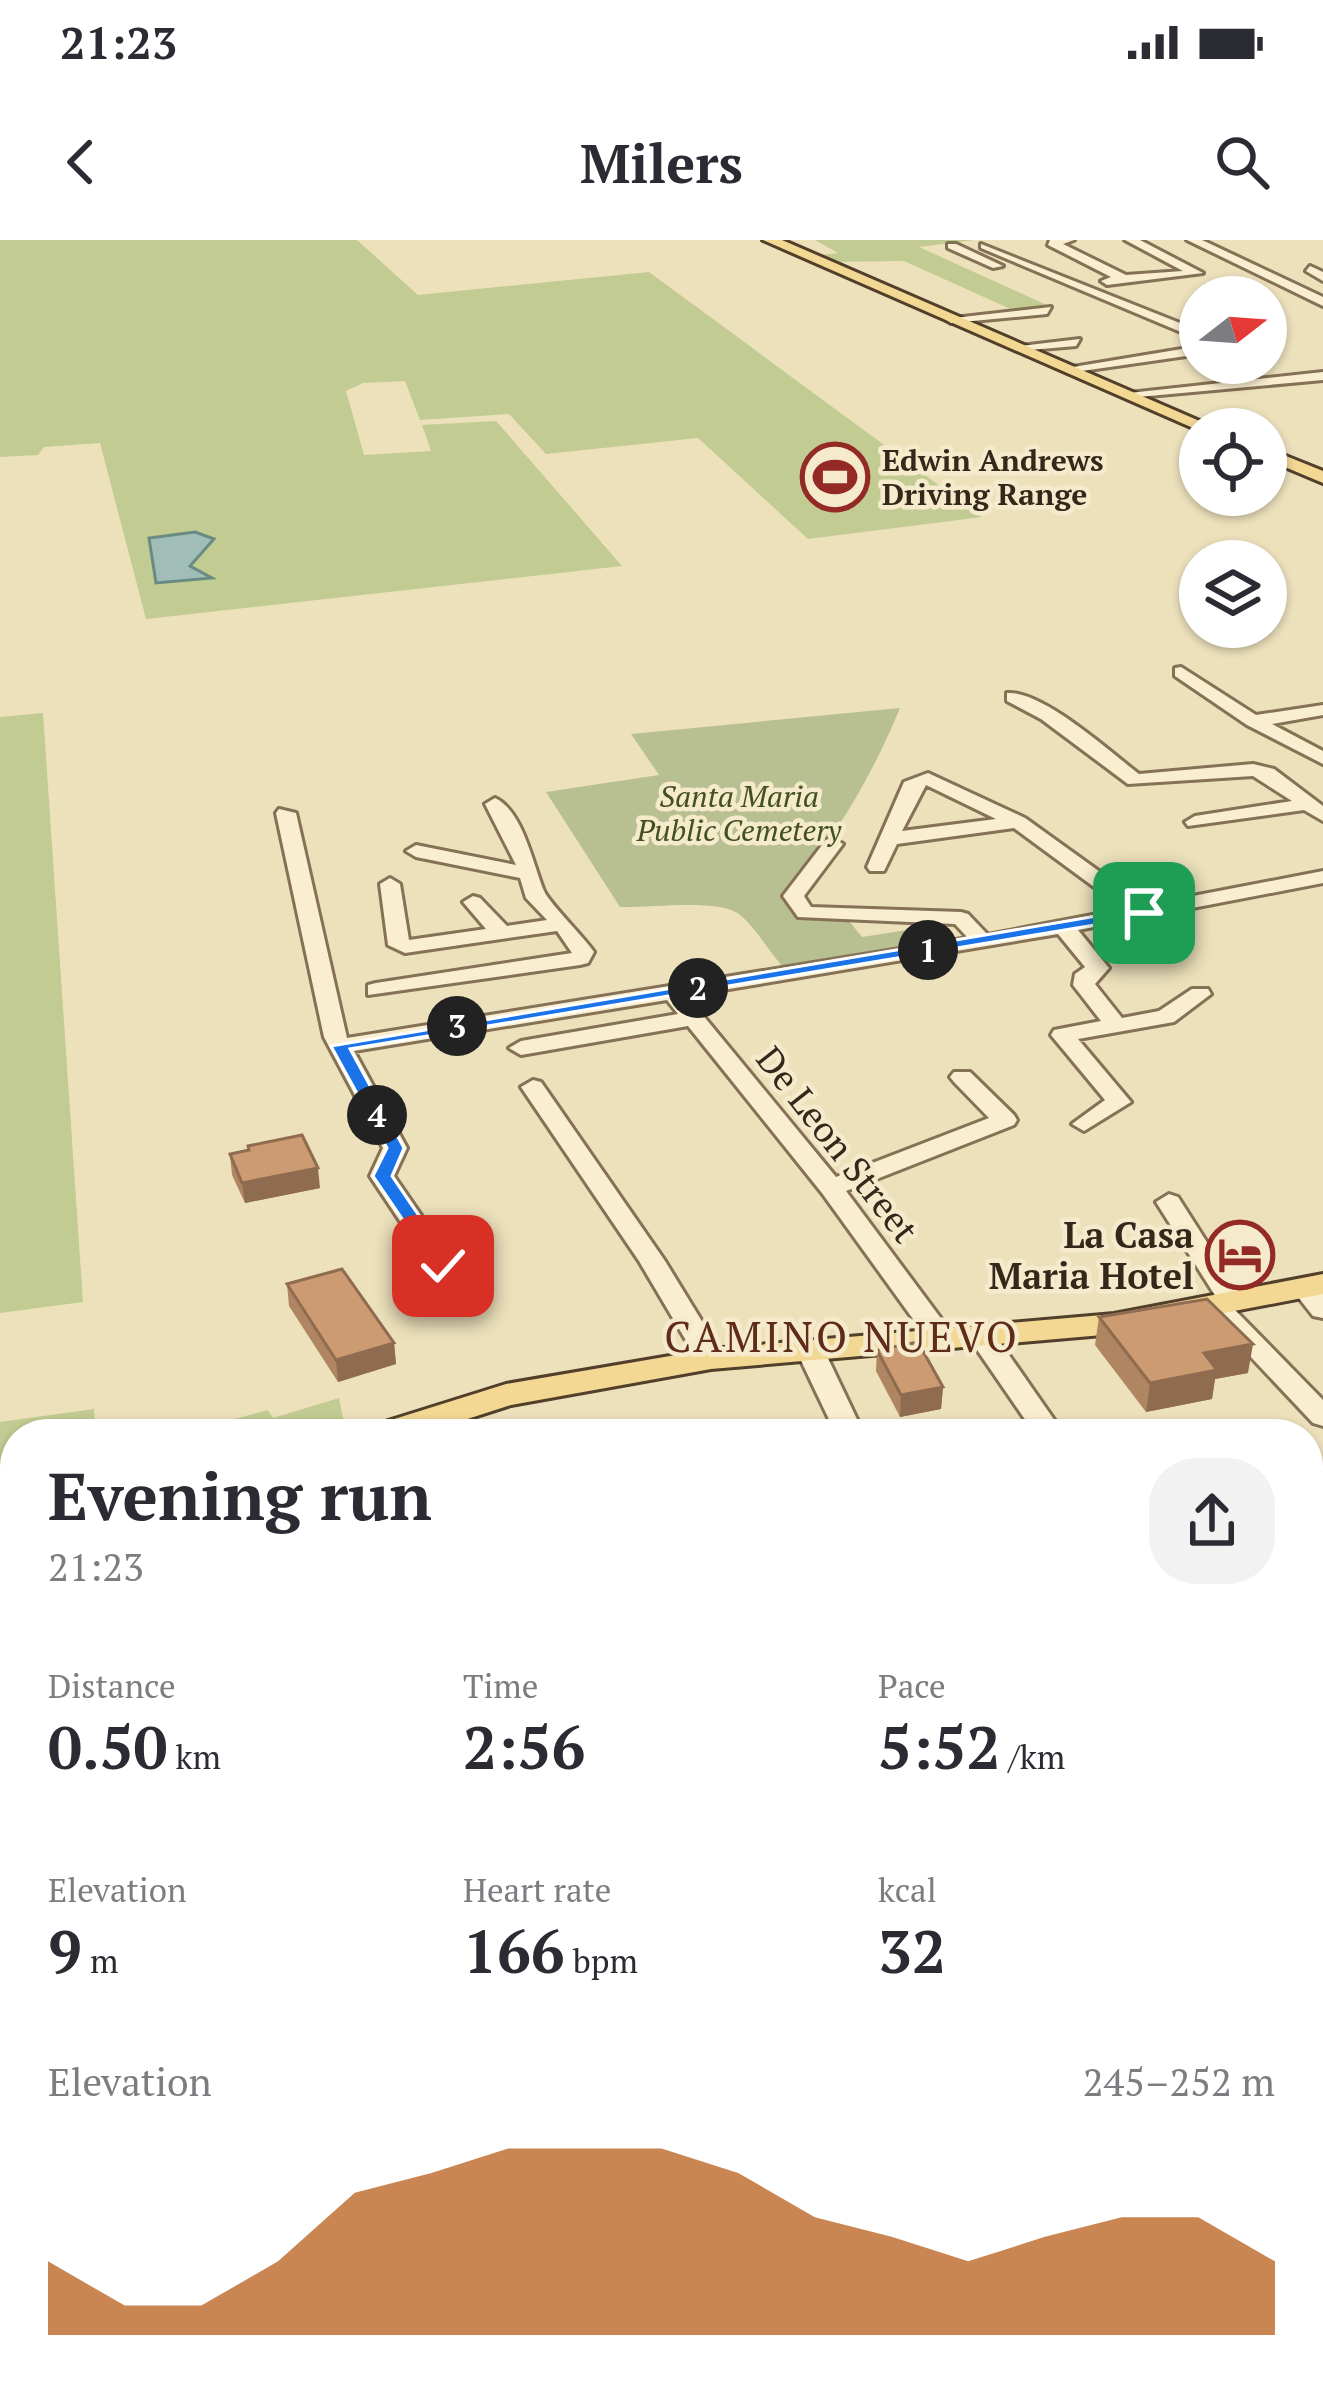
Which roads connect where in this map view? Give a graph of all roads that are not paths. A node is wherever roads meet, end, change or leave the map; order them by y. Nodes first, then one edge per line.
1 (770, 240) edge
2 (1068, 240) edge
3 (1131, 240) edge
4 (1193, 240) edge
5 (952, 246) dead end
6 (985, 246) dead end
7 (1323, 267) edge
8 (1254, 269) junction
9 (1197, 274) junction
10 (1323, 277) edge
11 (1124, 279) junction
12 (1084, 287) junction
13 (1323, 302) edge
14 (1047, 310) dead end
15 (951, 319) junction
16 (1179, 327) edge
17 (1076, 342) dead end
18 (1018, 347) junction
19 (1179, 353) edge
20 (1068, 369) junction
21 (1323, 376) edge
22 (1126, 394) junction
23 (1179, 416) edge
24 (1287, 462) edge
25 (1323, 478) edge
26 (1180, 672) dead end
27 (1013, 697) dead end
28 (1323, 710) edge
29 (1253, 721) junction
30 (1323, 741) edge
31 (1299, 746) junction
32 (1323, 758) edge
33 (1186, 776) junction
34 (495, 805) dead end
35 (1316, 809) edge
36 (286, 814) dead end
37 (1235, 815) junction
38 (1195, 821) dead end
39 (1018, 822) junction
40 (891, 839) junction
41 (833, 844) dead end
42 (416, 850) dead end
43 (877, 867) dead end
44 (530, 874) junction
45 (1323, 878) edge
46 (390, 884) dead end
47 (473, 902) dead end
48 (1144, 913) junction
49 (563, 924) junction
50 (1064, 927) junction
51 (502, 933) junction
52 (983, 941) junction
53 (562, 962) junction
54 (376, 990) dead end
55 (673, 992) junction
56 (1199, 994) dead end
57 (587, 1005) junction
58 (691, 1019) junction
59 (1117, 1026) junction
60 (340, 1046) junction
61 (520, 1048) dead end
62 (962, 1077) dead end
63 (533, 1087) dead end
64 (1084, 1124) dead end
65 (831, 1188) junction
66 (1169, 1202) dead end
67 (443, 1266) dead end
68 (1317, 1294) edge
69 (1224, 1304) junction
70 (982, 1338) junction
71 (944, 1342) junction
72 (810, 1350) junction
73 (712, 1359) junction
74 (1323, 1417) edge
75 (432, 1419) edge
76 (843, 1419) edge
77 (1039, 1419) edge

1 - 15 main road
2 - 11 street
3 - 9 street
4 - 8 street
5 - 12 street
6 - 12 street
7 - 10 street
8 - 9 street
8 - 13 street
9 - 11 street
11 - 12 street
12 - 16 street
14 - 15 street
15 - 18 main road
17 - 18 street
18 - 20 main road
19 - 20 street
20 - 22 main road
21 - 22 street
22 - 23 main road
24 - 25 main road
26 - 29 street
27 - 33 street
28 - 29 street
29 - 31 street
30 - 31 street
31 - 32 street
33 - 35 street
33 - 37 street
34 - 44 street
35 - 37 street
36 - 60 street
37 - 38 street
39 - 40 street
39 - 40 street
39 - 48 street
40 - 43 street
41 - 52 street
42 - 44 street
44 - 49 street
45 - 48 street
46 - 51 street
47 - 51 street
48 - 50 street
49 - 51 street
49 - 53 street
50 - 52 street
50 - 59 street
52 - 55 street
53 - 54 street
53 - 57 street
55 - 57 street
55 - 58 street, De Leon Street
56 - 59 street
57 - 60 street
58 - 61 street
58 - 65 street, De Leon Street
59 - 64 street
60 - 67 street
62 - 65 street
63 - 73 street
65 - 71 street, De Leon Street
66 - 69 street
68 - 69 main road
69 - 70 main road
69 - 74 street
70 - 71 main road
70 - 77 street
71 - 72 main road
72 - 73 main road
72 - 76 street
73 - 75 main road

